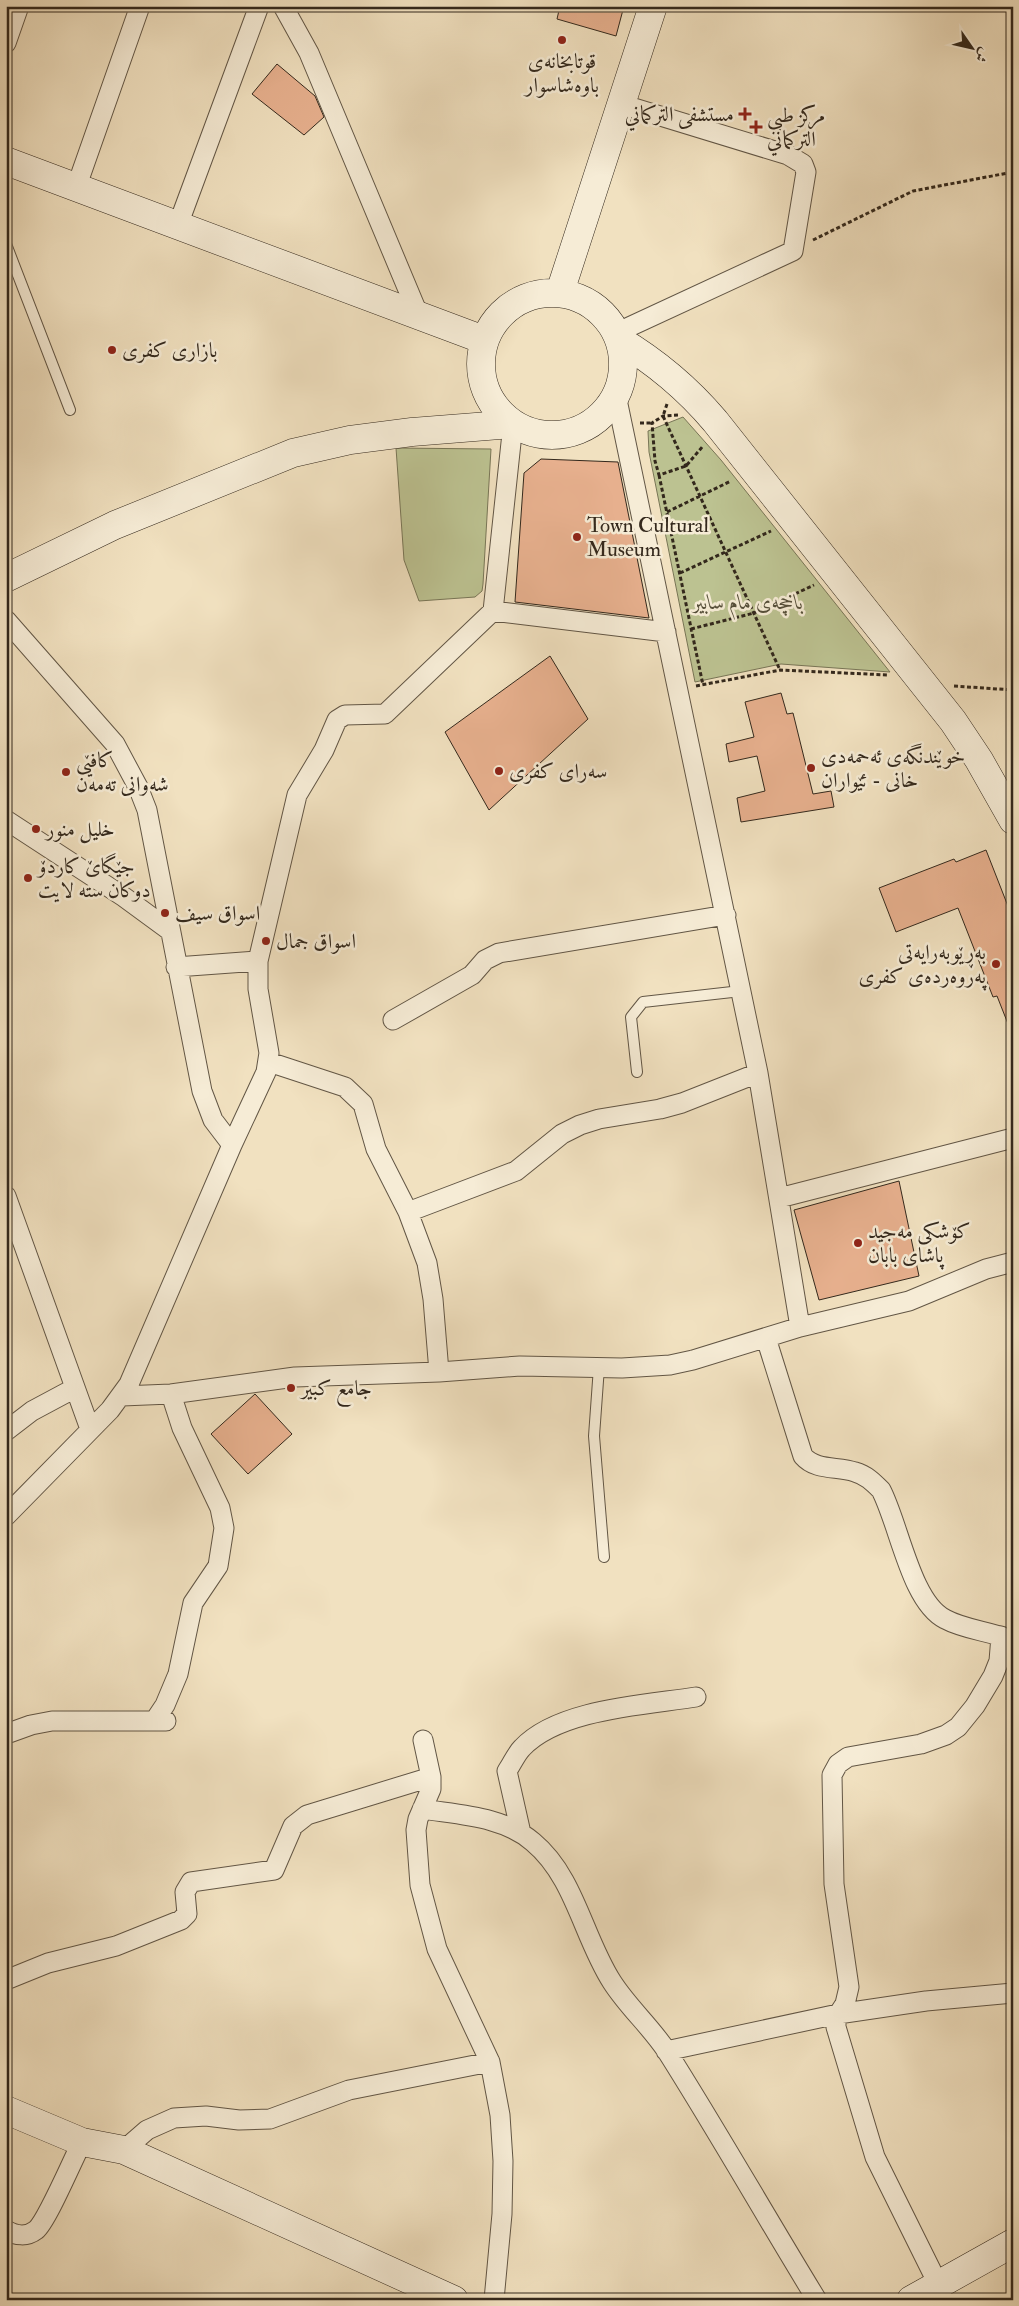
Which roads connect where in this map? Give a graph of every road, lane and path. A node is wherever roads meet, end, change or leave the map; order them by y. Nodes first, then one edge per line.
1 (19, 6) edge
2 (140, 6) edge
3 (259, 6) edge
4 (283, 6) edge
5 (652, 6) edge
6 (6, 42) edge
7 (621, 104) junction
8 (6, 162) edge
9 (1013, 172) edge
10 (76, 188) junction
11 (178, 225) junction
12 (6, 244) edge
13 (793, 250) junction
14 (560, 292) junction
15 (419, 316) junction
16 (618, 336) junction
17 (484, 340) junction
18 (675, 379) junction
19 (616, 395) junction
20 (70, 410) dead end
21 (663, 416) junction
22 (513, 424) junction
23 (703, 446) dead end
24 (686, 466) junction
25 (659, 475) junction
26 (731, 481) dead end
27 (700, 495) junction
28 (667, 512) junction
29 (771, 531) dead end
30 (726, 553) junction
31 (680, 573) junction
32 (6, 578) edge
33 (814, 585) dead end
34 (493, 611) junction
35 (754, 613) junction
36 (6, 620) edge
37 (691, 629) junction
38 (666, 632) junction
39 (780, 670) junction
40 (921, 681) junction
41 (703, 685) junction
42 (678, 690) junction
43 (1013, 690) edge
44 (6, 820) edge
45 (1013, 820) edge
46 (726, 915) junction
47 (169, 930) junction
48 (258, 962) junction
49 (176, 966) junction
50 (741, 991) junction
51 (393, 1020) dead end
52 (269, 1062) junction
53 (637, 1072) dead end
54 (758, 1073) junction
55 (1013, 1138) edge
56 (232, 1145) junction
57 (6, 1196) edge
58 (779, 1198) junction
59 (408, 1212) junction
60 (1013, 1262) edge
61 (800, 1327) junction
62 (766, 1338) junction
63 (599, 1366) junction
64 (439, 1372) junction
65 (75, 1388) junction
66 (171, 1394) junction
67 (122, 1396) junction
68 (90, 1429) junction
69 (6, 1431) edge
70 (6, 1516) edge
71 (604, 1557) dead end
72 (1007, 1638) edge
73 (696, 1697) dead end
74 (6, 1734) edge
75 (423, 1740) dead end
76 (431, 1777) junction
77 (422, 1809) junction
78 (521, 1833) junction
79 (6, 1980) edge
80 (1013, 1993) edge
81 (838, 2014) junction
82 (666, 2050) junction
83 (490, 2062) junction
84 (6, 2110) edge
85 (82, 2142) junction
86 (124, 2150) junction
87 (6, 2230) edge
88 (1013, 2242) edge
89 (938, 2284) junction
90 (454, 2300) edge
91 (494, 2300) edge
92 (816, 2300) edge
93 (911, 2300) edge

1 - 6 street
2 - 10 street
3 - 11 street
4 - 15 street
5 - 7 street
7 - 13 street
7 - 14 street
8 - 10 street
9 - 13 path
10 - 11 street
11 - 15 street
12 - 20 lane
13 - 16 street
14 - 16 street
14 - 17 street
15 - 17 street
16 - 18 street
16 - 19 street
17 - 22 street
18 - 21 path
18 - 40 street
19 - 22 street
19 - 38 street
21 - 24 path
21 - 25 path
22 - 32 street
22 - 34 street
23 - 24 path
24 - 25 path
24 - 27 path
25 - 28 path
26 - 27 path
27 - 28 path
27 - 30 path
28 - 31 path
29 - 30 path
30 - 31 path
30 - 35 path
31 - 37 path
33 - 35 path
34 - 38 street
34 - 48 street
35 - 37 path
35 - 39 path
36 - 47 street
37 - 41 path
38 - 42 street
39 - 40 path
39 - 41 path
40 - 43 path
40 - 45 street
41 - 42 path
42 - 46 street
44 - 47 street
46 - 50 street
46 - 51 street
47 - 49 street
48 - 49 street
48 - 52 street
49 - 56 street
50 - 53 lane
50 - 54 street
52 - 56 street
52 - 59 street
54 - 58 street
54 - 59 street
55 - 58 street
56 - 67 street
57 - 65 street
58 - 61 street
59 - 64 street
60 - 61 street
61 - 62 street
62 - 63 street
62 - 72 street
63 - 64 street
63 - 71 lane
64 - 66 street
65 - 68 street
65 - 69 street
66 - 67 street
66 - 74 street
67 - 68 street
68 - 70 street
72 - 81 street
73 - 78 street
75 - 76 street
76 - 77 street
76 - 79 street
77 - 78 street
77 - 83 street
78 - 82 street
80 - 81 street
81 - 82 street
81 - 89 street
82 - 92 street
83 - 86 street
83 - 91 street
84 - 85 street
85 - 86 street
85 - 87 street
86 - 90 street
88 - 89 street
89 - 93 street

